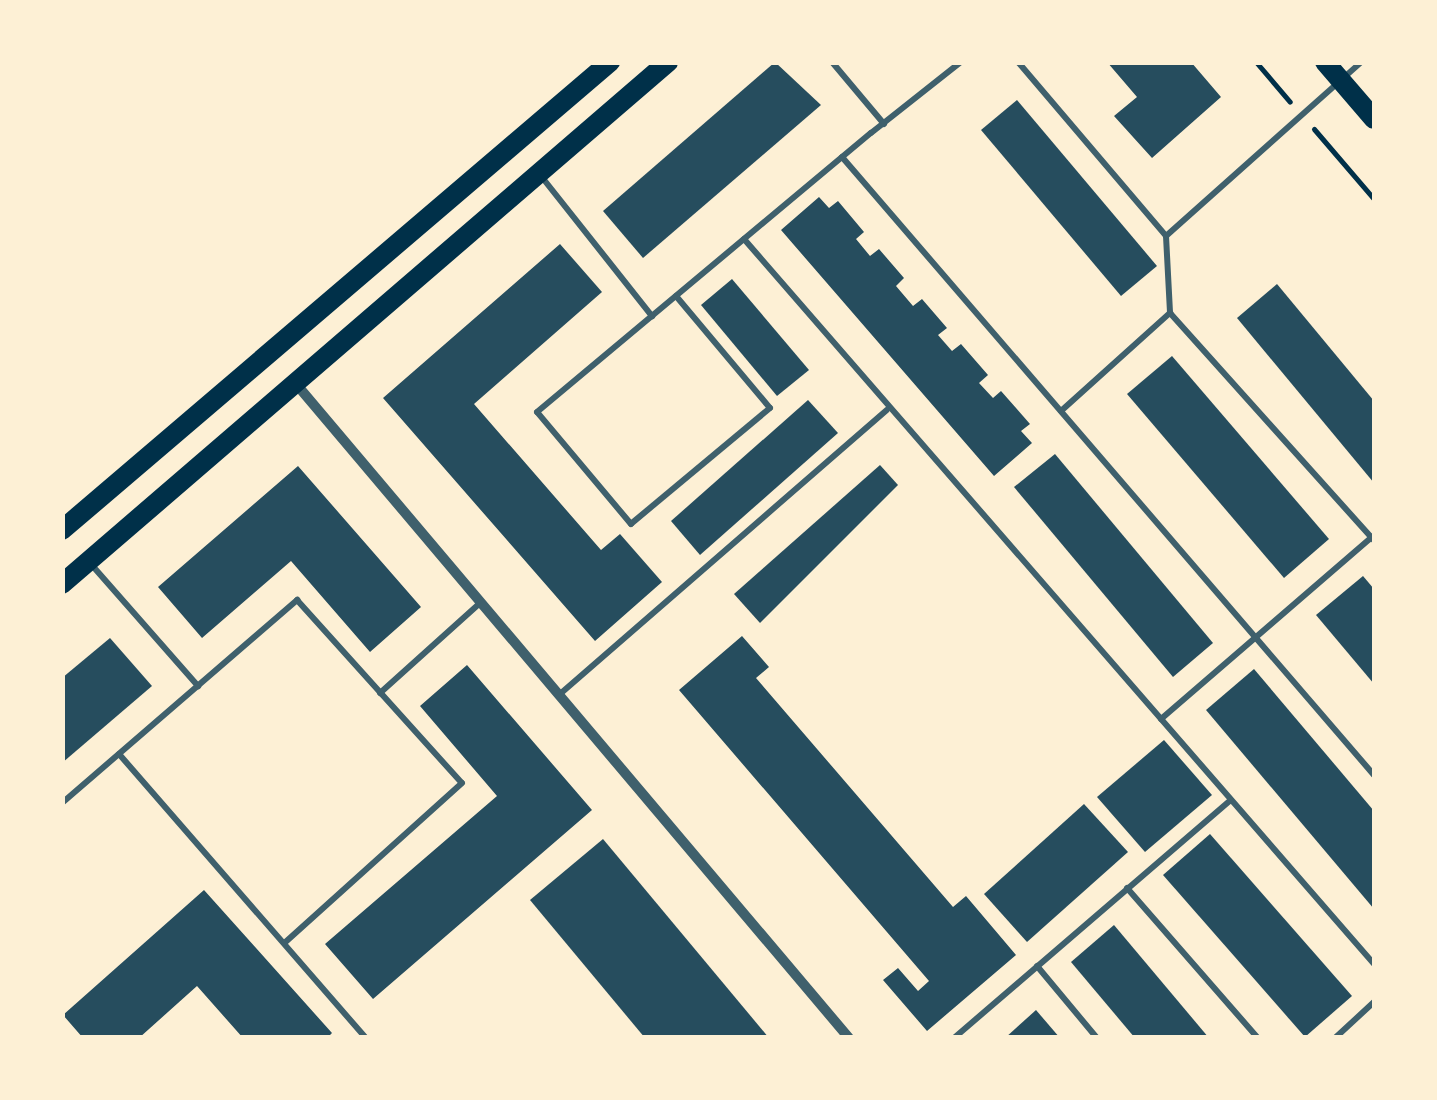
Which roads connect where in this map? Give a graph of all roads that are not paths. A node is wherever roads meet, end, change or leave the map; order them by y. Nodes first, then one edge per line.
1 (610, 62) edge
2 (668, 62) edge
3 (832, 62) edge
4 (962, 62) edge
5 (1018, 62) edge
6 (1326, 62) edge
7 (1361, 62) edge
8 (1342, 81) junction
9 (1374, 119) edge
10 (884, 124) junction
11 (842, 158) junction
12 (541, 176) junction
13 (1166, 236) junction
14 (744, 240) junction
15 (676, 296) junction
16 (1170, 313) junction
17 (652, 316) junction
18 (297, 385) junction
19 (887, 410) junction
20 (1061, 411) junction
21 (62, 530) edge
22 (1373, 539) edge
23 (89, 562) junction
24 (62, 584) edge
25 (481, 602) junction
26 (1256, 637) junction
27 (198, 686) junction
28 (380, 692) junction
29 (559, 694) junction
30 (1160, 720) junction
31 (120, 754) junction
32 (1374, 775) edge
33 (1231, 800) junction
34 (62, 803) edge
35 (1128, 888) junction
36 (284, 943) junction
37 (1374, 964) edge
38 (1036, 966) junction
39 (1374, 1002) edge
40 (366, 1038) edge
41 (850, 1038) edge
42 (954, 1038) edge
43 (1097, 1038) edge
44 (1258, 1038) edge
45 (1334, 1038) edge

1 - 21 main road
2 - 12 main road
3 - 10 lane
4 - 10 lane
5 - 13 lane
6 - 8 main road
7 - 8 lane
8 - 9 main road
8 - 13 lane
10 - 11 lane
11 - 14 lane
11 - 20 lane
12 - 17 lane
12 - 18 main road
13 - 16 lane
14 - 15 lane
14 - 19 lane
15 - 17 lane
15 - 17 lane
16 - 20 lane
16 - 22 lane
18 - 23 main road
18 - 25 street
19 - 29 lane
19 - 30 lane
20 - 26 lane
22 - 26 lane
23 - 24 main road
23 - 27 lane
25 - 28 lane
25 - 29 street
26 - 30 lane
26 - 32 lane
27 - 28 lane
27 - 31 lane
28 - 36 lane
29 - 41 street
30 - 33 lane
31 - 34 lane
31 - 36 lane
33 - 35 lane
33 - 37 lane
35 - 38 lane
35 - 44 lane
36 - 40 lane
38 - 42 lane
38 - 43 lane
39 - 45 lane

